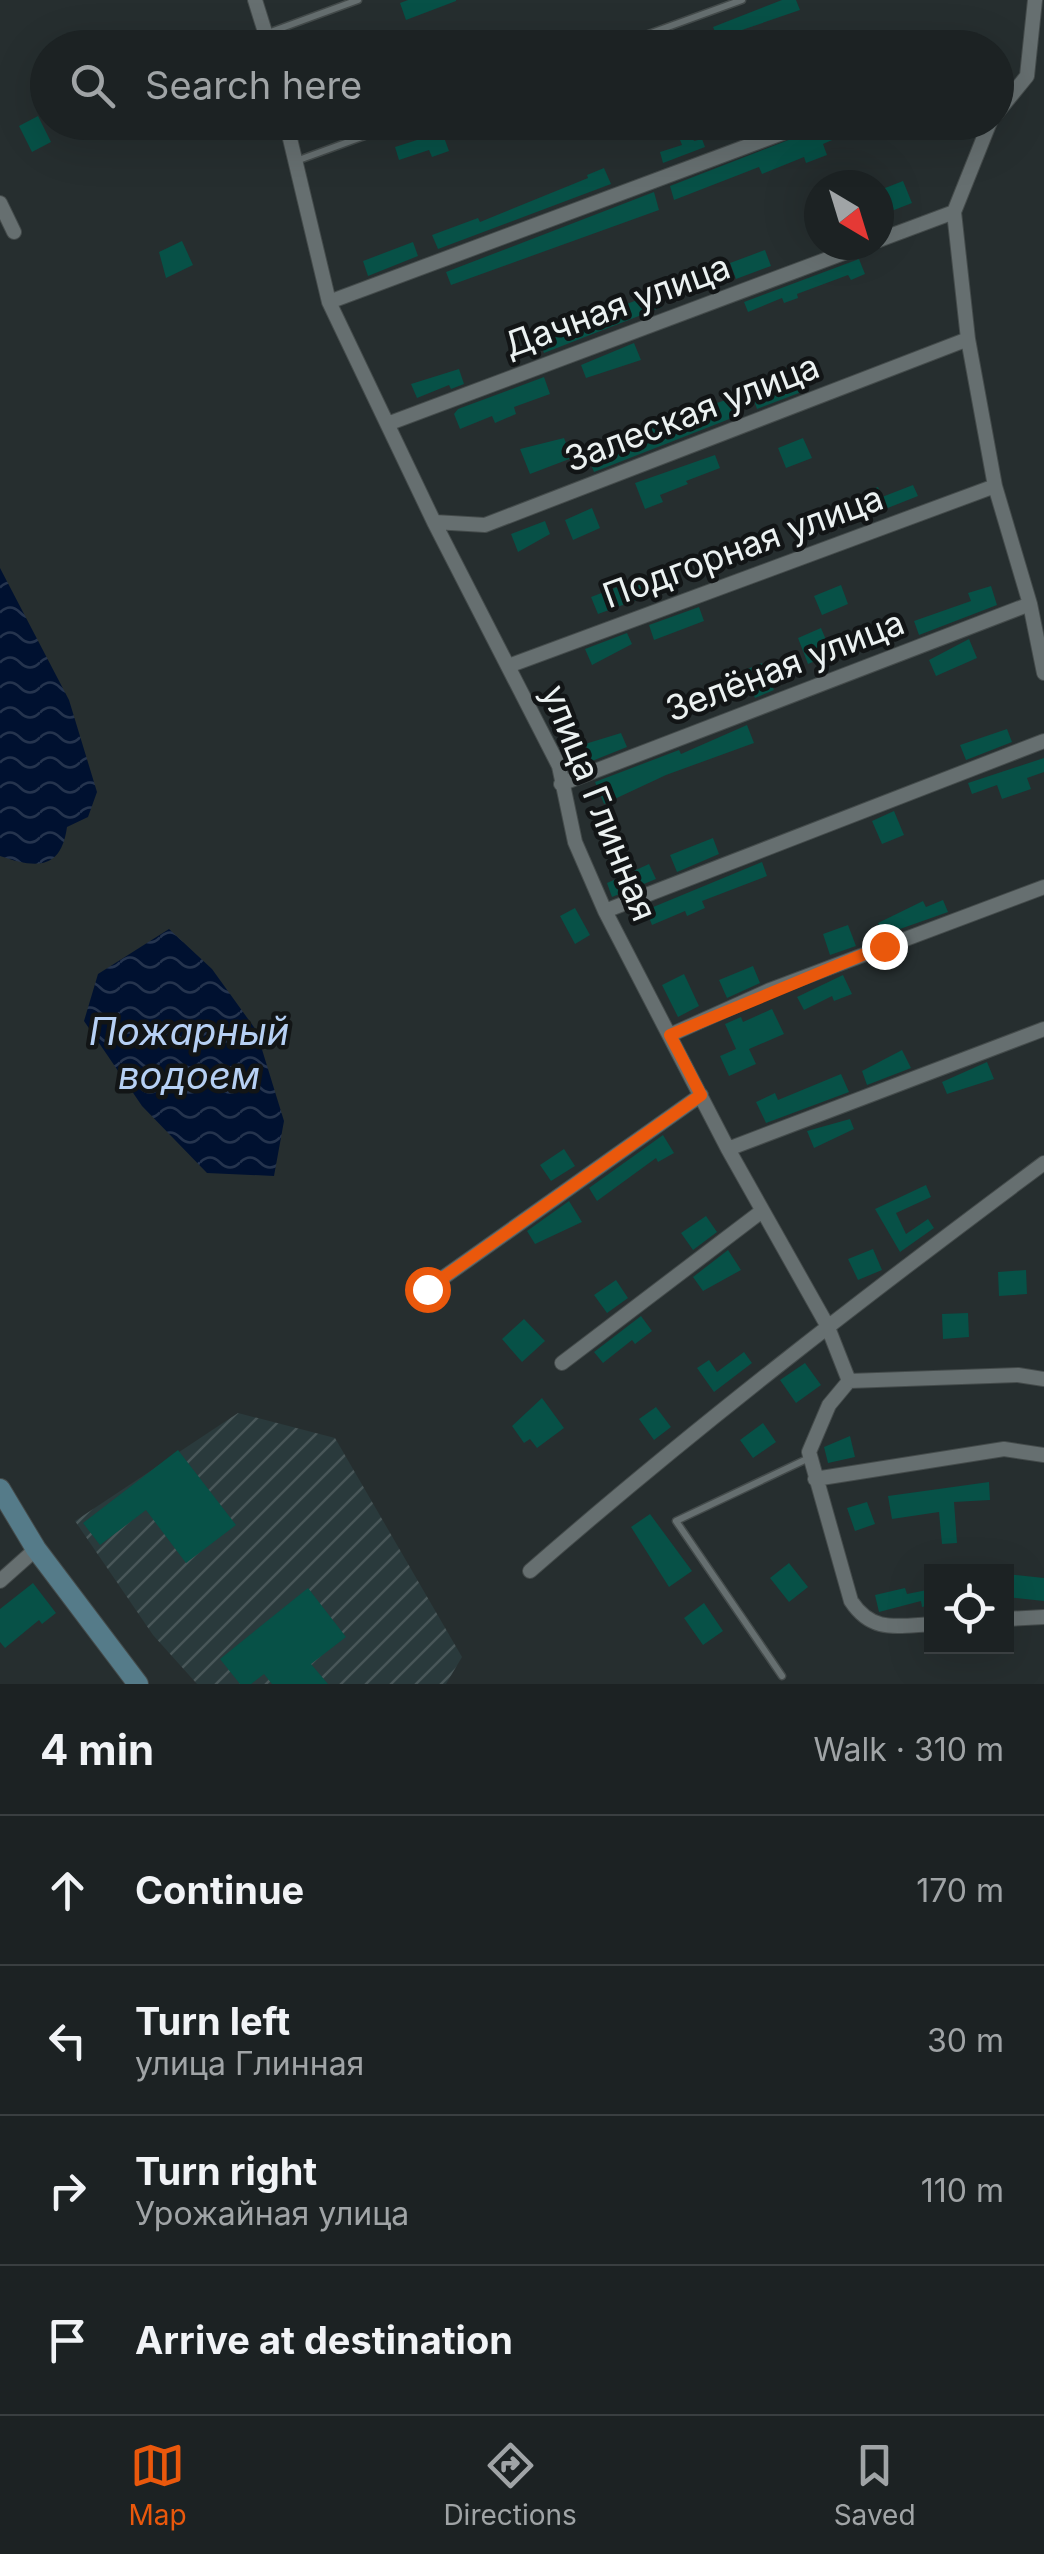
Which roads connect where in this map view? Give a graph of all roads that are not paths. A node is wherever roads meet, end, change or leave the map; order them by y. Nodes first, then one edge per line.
1 (255, 0) edge
2 (358, 0) edge
3 (742, 0) edge
4 (1035, 0) edge
5 (265, 30) edge
6 (290, 30) edge
7 (660, 30) edge
8 (1014, 92) edge
9 (290, 140) edge
10 (354, 140) edge
11 (764, 140) edge
12 (983, 140) edge
13 (294, 162) junction
14 (0, 204) edge
15 (954, 212) junction
16 (14, 232) dead end
17 (894, 234) edge
18 (826, 260) edge
19 (329, 302) junction
20 (968, 339) junction
21 (390, 422) junction
22 (995, 486) junction
23 (434, 522) junction
24 (1030, 604) junction
25 (511, 665) junction
26 (1044, 672) edge
27 (1044, 741) edge
28 (560, 784) junction
29 (1044, 887) edge
30 (604, 911) junction
31 (1044, 1029) edge
32 (670, 1035) junction
33 (701, 1095) junction
34 (728, 1149) junction
35 (1044, 1163) edge
36 (762, 1211) junction
37 (427, 1289) dead end
38 (827, 1324) junction
39 (562, 1363) dead end
40 (1044, 1378) edge
41 (849, 1381) junction
42 (1044, 1455) edge
43 (810, 1458) junction
44 (815, 1480) junction
45 (0, 1489) edge
46 (36, 1549) junction
47 (530, 1571) dead end
48 (0, 1581) edge
49 (1044, 1617) edge
50 (1014, 1619) edge
51 (924, 1624) edge
52 (782, 1676) dead end
53 (138, 1684) edge

1 - 5 street
2 - 6 lane
3 - 7 lane
4 - 8 street
9 - 13 street, улица Глинная
10 - 13 lane
11 - 19 street
12 - 15 street
13 - 19 street, улица Глинная
14 - 16 street
15 - 17 street
15 - 20 street
18 - 21 street, Дачная улица
19 - 21 street, улица Глинная
20 - 22 street
20 - 23 street, Залеская улица
21 - 23 street, улица Глинная
22 - 24 street
22 - 25 street, Подгорная улица
23 - 25 street, улица Глинная
24 - 26 street
24 - 28 street, Зелёная улица
25 - 28 street, улица Глинная
27 - 30 street
28 - 30 street, улица Глинная
29 - 32 street
30 - 32 street, улица Глинная
31 - 34 street
32 - 33 street, улица Глинная
33 - 34 street, улица Глинная
33 - 37 street
34 - 36 street, улица Глинная
35 - 38 street
36 - 38 street, улица Глинная
36 - 39 street
38 - 41 street, улица Глинная
38 - 47 street
40 - 41 street
41 - 43 street
42 - 44 street
43 - 44 street
43 - 52 lane
44 - 51 street
45 - 46 main road
46 - 48 street
46 - 53 main road
49 - 50 street

